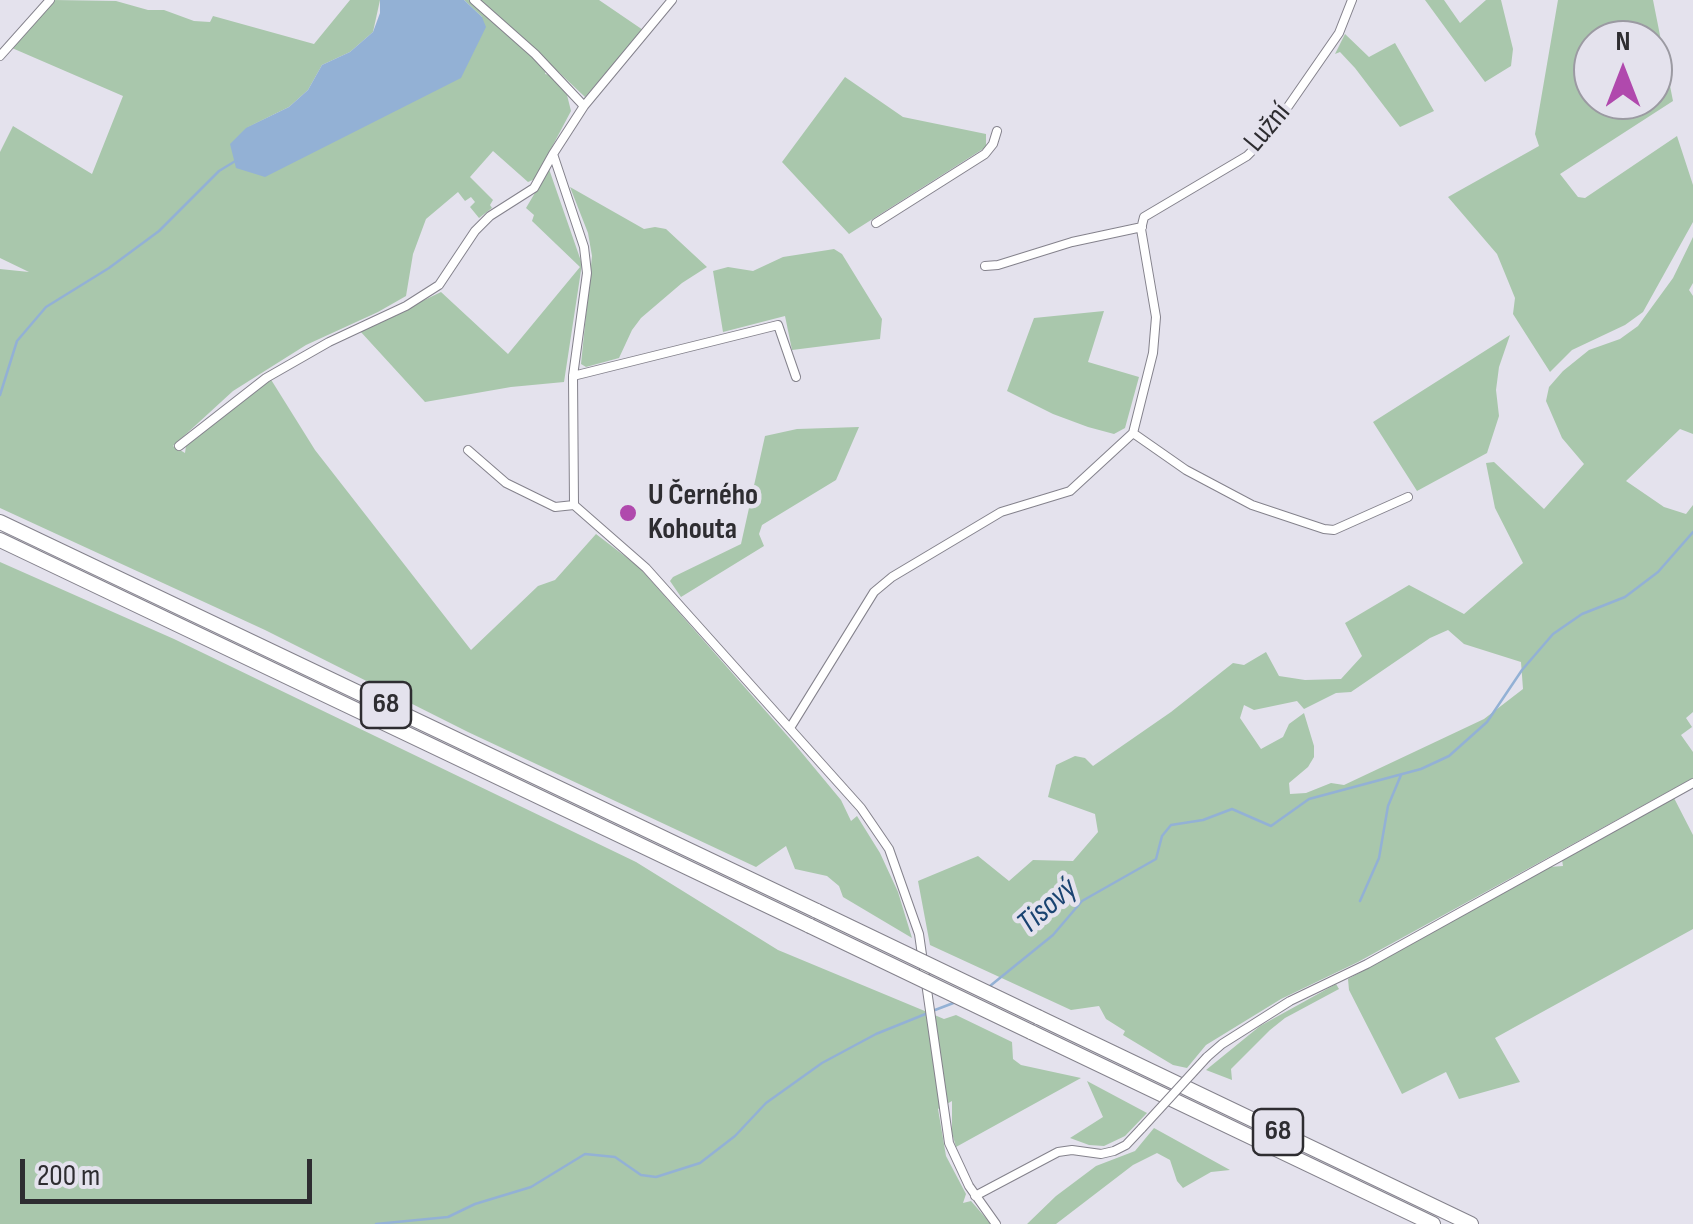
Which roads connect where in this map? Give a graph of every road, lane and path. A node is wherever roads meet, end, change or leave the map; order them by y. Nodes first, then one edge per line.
1 (50, 0) edge
2 (672, 0) edge
3 (1352, 0) edge
4 (477, 3) edge
5 (0, 56) edge
6 (584, 106) junction
7 (996, 131) dead end
8 (553, 154) junction
9 (876, 223) dead end
10 (1142, 227) junction
11 (985, 266) dead end
12 (573, 376) junction
13 (796, 377) dead end
14 (1133, 433) junction
15 (179, 446) dead end
16 (468, 450) dead end
17 (1408, 497) dead end
18 (574, 505) junction
19 (0, 522) edge
20 (0, 540) edge
21 (790, 728) junction
22 (1693, 783) edge
23 (814, 918) junction
24 (975, 1196) junction
25 (996, 1224) edge
26 (1433, 1224) edge
27 (1470, 1224) edge

1 - 5 street
2 - 6 street
3 - 10 street, Lužní
4 - 6 street
6 - 8 street
7 - 9 street
8 - 12 street
8 - 15 street
10 - 11 street
10 - 14 street
12 - 13 street
12 - 18 street
14 - 17 street
14 - 21 street
16 - 18 street
18 - 21 street
19 - 23 highway, 68
20 - 23 highway, 68
21 - 24 street
22 - 24 street, bridge
23 - 26 highway, 68, bridge
23 - 27 highway, 68, bridge
24 - 25 street

